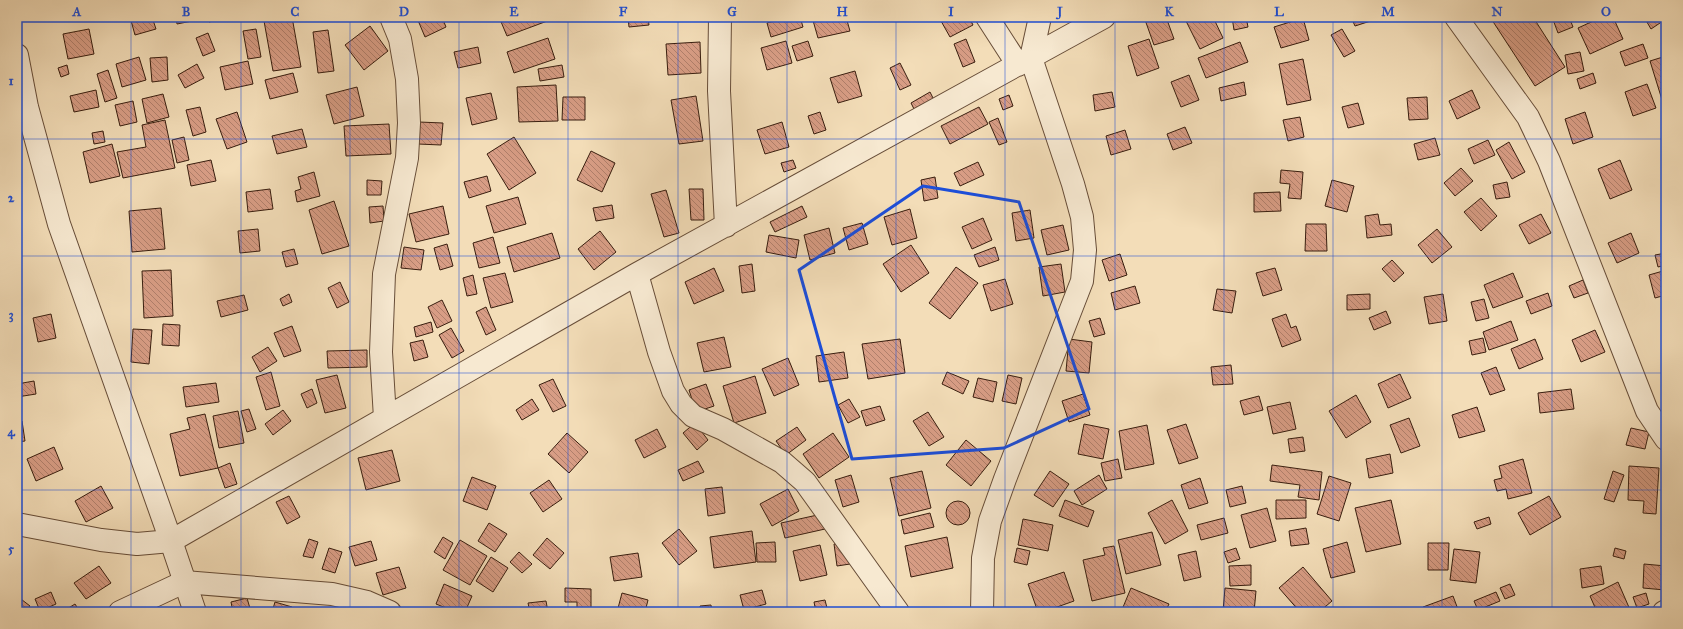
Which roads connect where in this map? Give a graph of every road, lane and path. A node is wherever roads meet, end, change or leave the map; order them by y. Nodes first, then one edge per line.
1 (391, 17) edge
2 (720, 17) edge
3 (987, 17) edge
4 (1040, 17) edge
5 (1104, 17) edge
6 (1459, 18) edge
7 (17, 55) edge
8 (1025, 61) junction
9 (726, 226) junction
10 (637, 274) junction
11 (385, 418) junction
12 (1666, 439) edge
13 (17, 524) edge
14 (171, 540) junction
15 (184, 582) junction
16 (120, 612) edge
17 (194, 612) edge
18 (390, 612) edge
19 (898, 612) edge
20 (982, 612) edge

1 - 11 street
2 - 9 street
3 - 8 street
4 - 8 street
5 - 8 street
6 - 12 street
7 - 14 street
8 - 9 street
8 - 20 street
9 - 10 street
10 - 11 street
10 - 19 street
11 - 14 street
13 - 14 street
14 - 15 street
15 - 16 street
15 - 17 street
15 - 18 street

